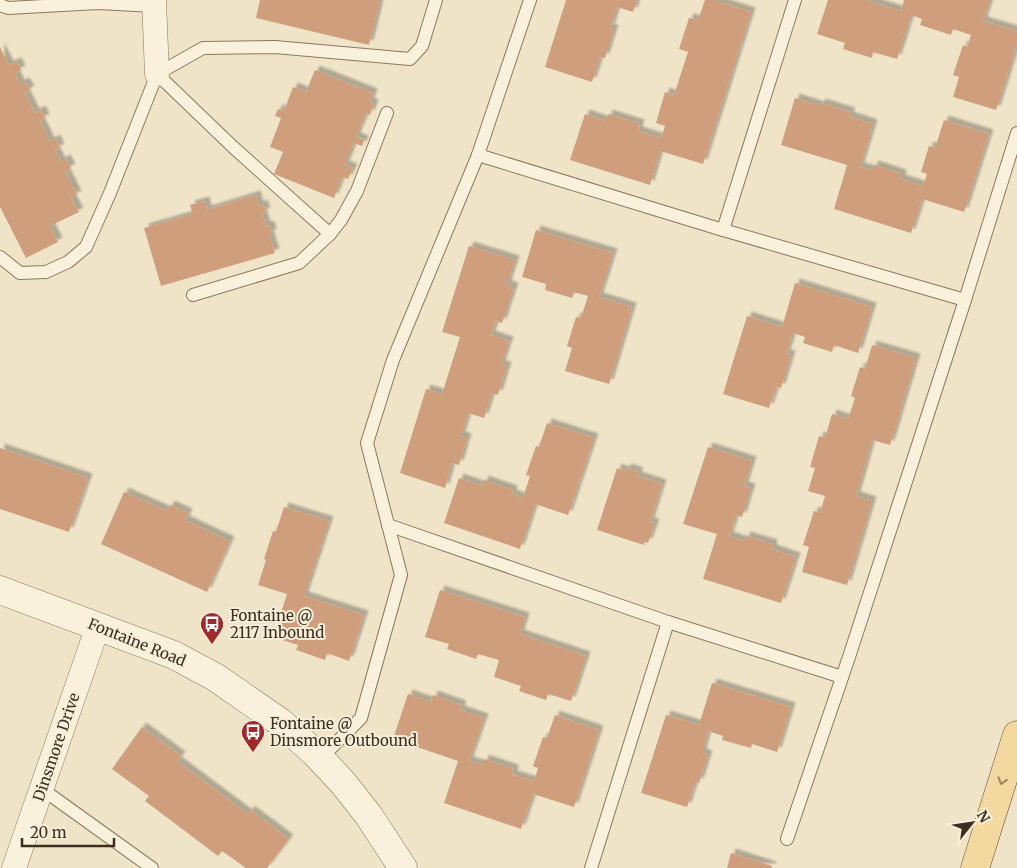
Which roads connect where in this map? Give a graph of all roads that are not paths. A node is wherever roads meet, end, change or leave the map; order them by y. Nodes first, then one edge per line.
1 (436, 0) edge
2 (530, 0) edge
3 (795, 0) edge
4 (154, 3) edge
5 (0, 4) edge
6 (157, 74) junction
7 (387, 113) dead end
8 (1017, 133) edge
9 (478, 155) junction
10 (723, 230) junction
11 (330, 234) junction
12 (0, 257) edge
13 (193, 295) dead end
14 (965, 300) junction
15 (388, 524) junction
16 (0, 590) edge
17 (668, 622) junction
18 (98, 626) junction
19 (842, 677) junction
20 (1017, 735) edge
21 (320, 759) junction
22 (42, 789) junction
23 (787, 838) dead end
24 (14, 868) edge
25 (152, 868) edge
26 (403, 868) edge
27 (591, 868) edge
28 (975, 868) edge

1 - 6 lane
2 - 9 lane
3 - 10 lane
4 - 5 lane
4 - 6 street
6 - 11 lane
6 - 12 lane
7 - 11 lane
8 - 14 lane
9 - 10 lane
9 - 15 lane
10 - 14 lane
11 - 13 lane
14 - 19 lane
15 - 17 lane
15 - 21 lane
16 - 18 street, Fontaine Road
17 - 19 lane
17 - 27 lane
18 - 21 street, Fontaine Road
18 - 22 street, Dinsmore Drive
19 - 23 lane
20 -> 28 main road
21 - 26 street, Fontaine Road
22 - 24 street, Dinsmore Drive
22 - 25 lane

